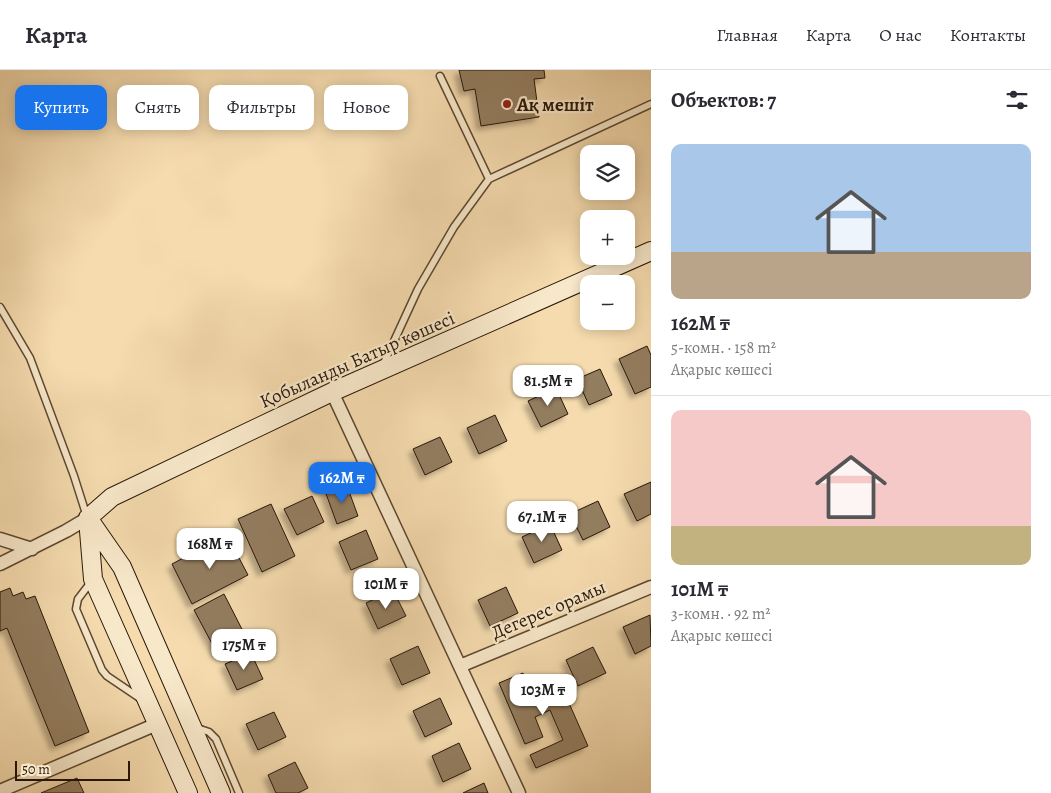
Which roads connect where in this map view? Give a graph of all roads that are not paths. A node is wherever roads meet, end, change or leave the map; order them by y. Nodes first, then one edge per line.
1 (440, 76) dead end
2 (651, 104) edge
3 (489, 178) junction
4 (651, 250) edge
5 (0, 307) edge
6 (380, 372) junction
7 (332, 392) junction
8 (88, 518) junction
9 (0, 539) edge
10 (32, 548) junction
11 (0, 564) edge
12 (93, 579) junction
13 (651, 586) edge
14 (460, 666) junction
15 (148, 704) junction
16 (157, 724) junction
17 (192, 727) junction
18 (183, 786) edge
19 (0, 792) edge
20 (221, 793) edge
21 (239, 793) edge
22 (519, 793) edge

1 - 3 lane
2 - 3 lane
3 - 6 lane
4 - 6 street, Қобыланды Батыр көшесі
5 - 8 lane
6 - 7 street, Қобыланды Батыр көшесі
7 - 8 street, Қобыланды Батыр көшесі
7 - 14 street
8 - 10 street
8 - 12 street
8 - 17 street
9 - 10 street
10 - 11 street
12 - 15 street
12 - 15 lane
13 - 14 street, Дегерес орамы
14 - 22 street
15 - 16 street
16 - 18 street
16 - 19 street
17 - 20 street
17 - 21 lane

